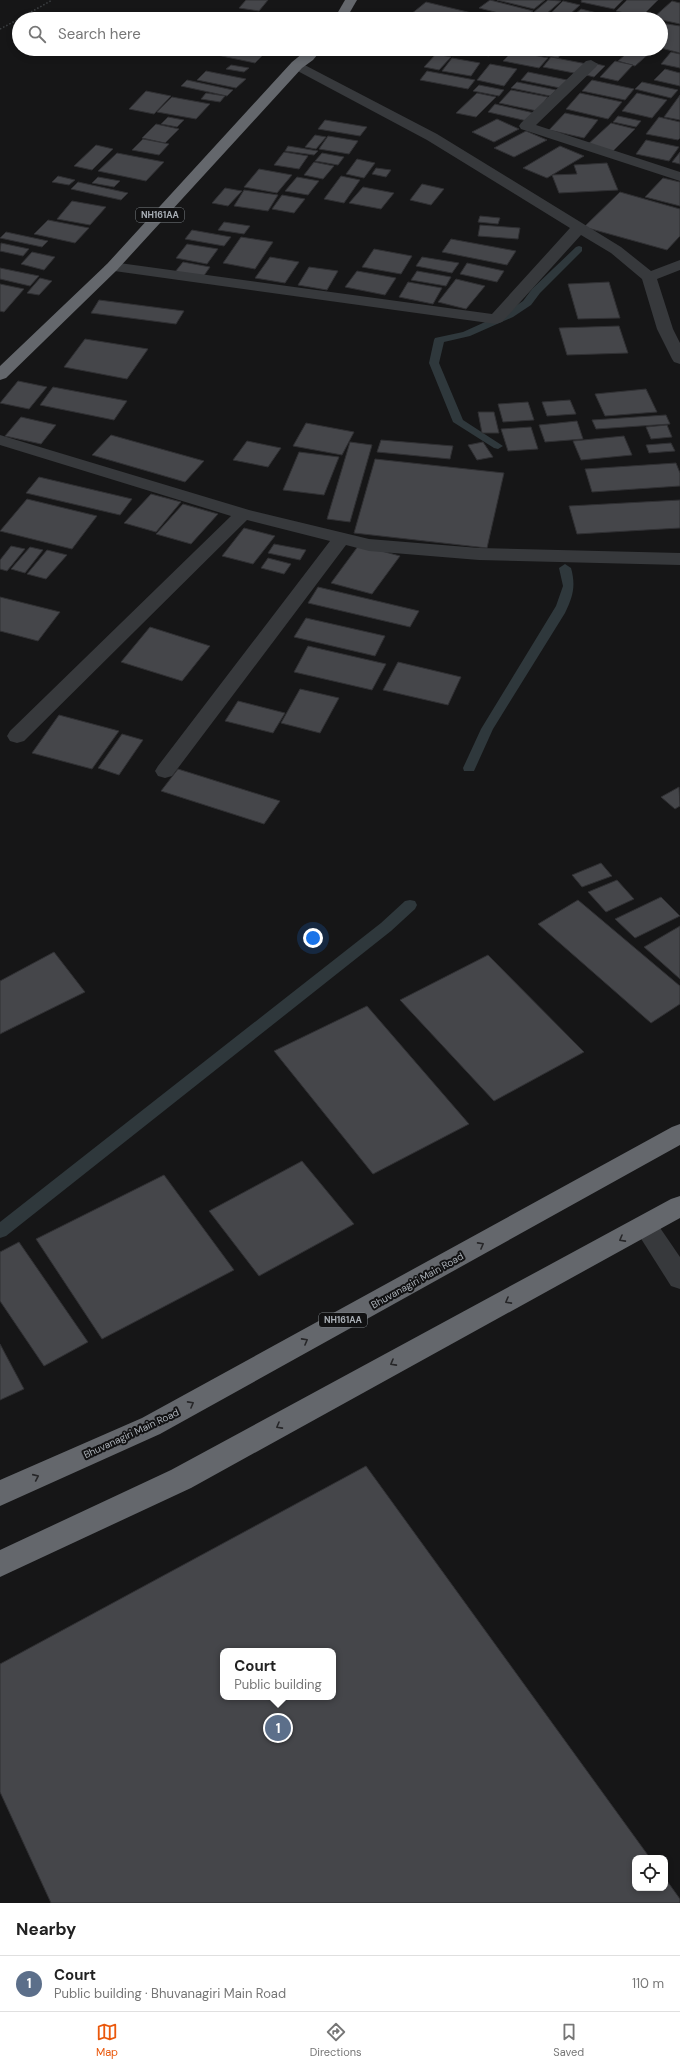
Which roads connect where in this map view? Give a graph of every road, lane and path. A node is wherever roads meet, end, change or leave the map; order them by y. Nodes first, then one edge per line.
1 (52, 0) edge
2 (351, 0) edge
3 (31, 12) edge
4 (344, 12) edge
5 (12, 23) edge
6 (0, 29) edge
7 (309, 56) edge
8 (591, 64) dead end
9 (297, 65) junction
10 (680, 177) edge
11 (580, 228) junction
12 (680, 265) edge
13 (112, 267) junction
14 (649, 276) junction
15 (680, 359) edge
16 (0, 376) edge
17 (0, 440) edge
18 (243, 514) junction
19 (341, 539) junction
20 (680, 559) edge
21 (17, 736) dead end
22 (165, 772) dead end
23 (680, 1134) edge
24 (680, 1206) edge
25 (645, 1226) junction
26 (680, 1278) edge
27 (0, 1493) edge
28 (0, 1564) edge

1 - 3 path
2 - 4 highway
5 - 6 path
7 - 9 highway, NH161AA
8 - 10 street
9 - 11 street
9 - 13 highway, NH161AA
11 - 13 street
11 - 14 street
12 - 14 street
13 - 16 highway, NH161AA
14 - 15 street
17 - 18 street
18 - 19 street
18 - 21 street
19 - 20 street
19 - 22 street
27 -> 23 highway, Bhuvanagiri Main Road / NH161AA
24 - 25 highway
25 - 26 street
25 -> 28 highway

